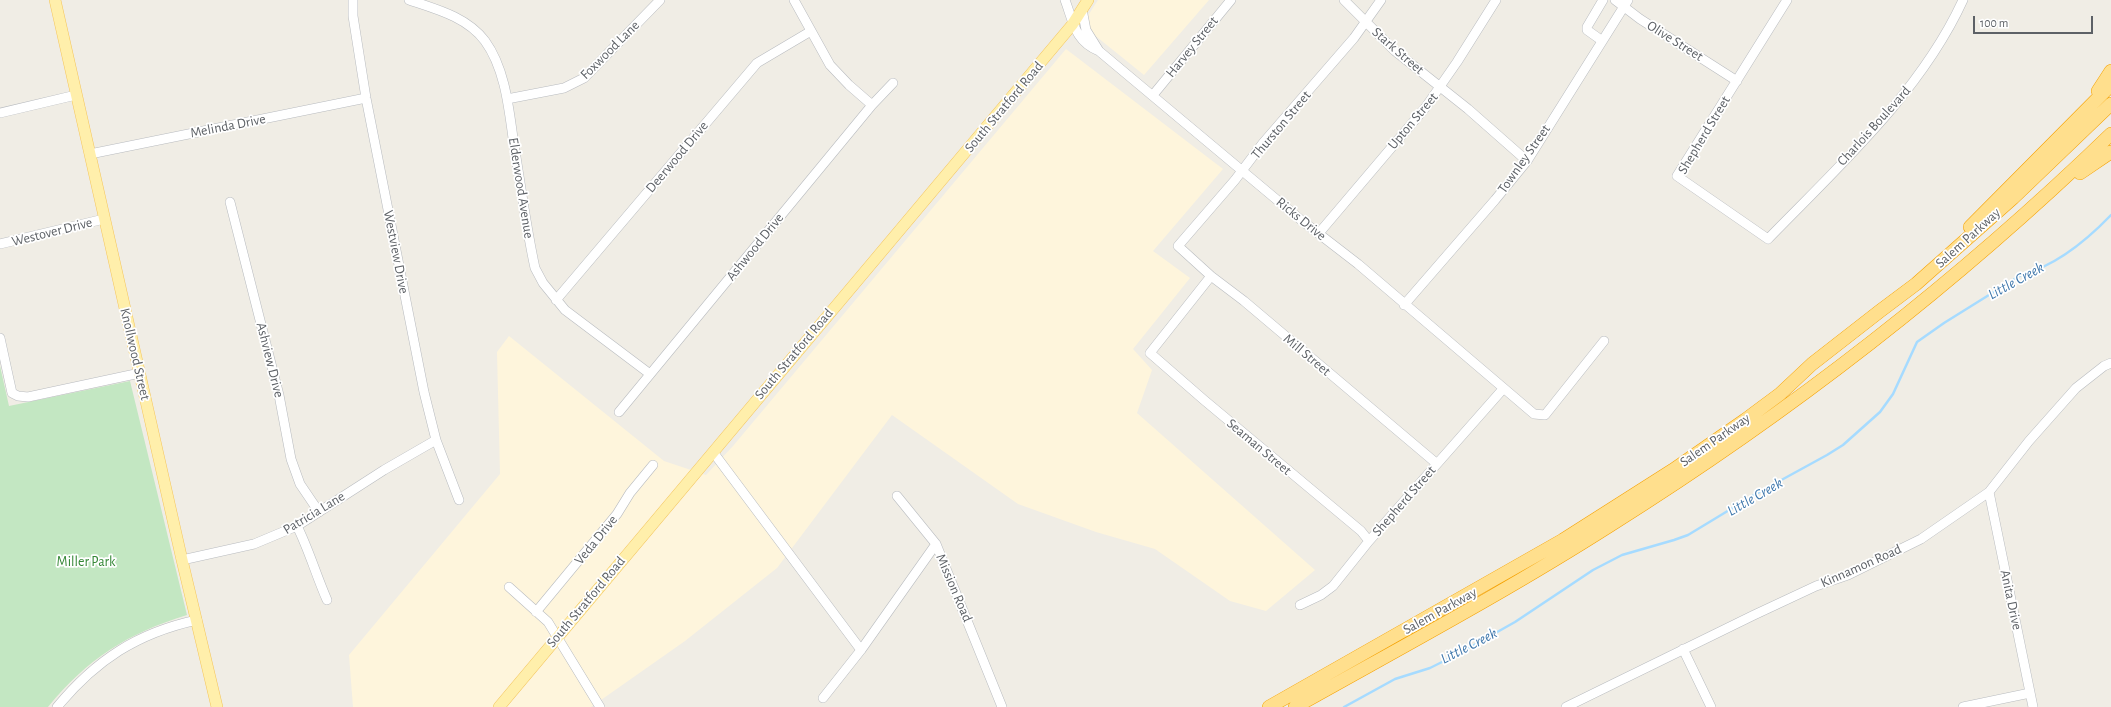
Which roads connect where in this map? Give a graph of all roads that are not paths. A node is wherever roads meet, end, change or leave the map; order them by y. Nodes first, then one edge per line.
1 (55, 0) edge
2 (353, 0) edge
3 (409, 0) edge
4 (660, 0) edge
5 (794, 0) edge
6 (1065, 0) edge
7 (1231, 0) edge
8 (1344, 0) edge
9 (1381, 0) edge
10 (1496, 0) edge
11 (1603, 0) edge
12 (1614, 0) edge
13 (1787, 0) edge
14 (1963, 0) edge
15 (1625, 4) edge
16 (1085, 5) edge
17 (1364, 21) junction
18 (1072, 24) junction
19 (811, 31) junction
20 (1601, 40) junction
21 (1099, 51) junction
22 (2111, 71) edge
23 (1737, 80) junction
24 (893, 83) dead end
25 (2111, 85) edge
26 (1441, 87) junction
27 (76, 95) junction
28 (1153, 95) junction
29 (366, 98) junction
30 (507, 99) junction
31 (2092, 102) junction
32 (2111, 104) edge
33 (872, 105) junction
34 (0, 113) edge
35 (2111, 134) edge
36 (2111, 152) edge
37 (90, 154) junction
38 (1527, 161) junction
39 (1243, 170) junction
40 (2039, 201) junction
41 (230, 202) dead end
42 (104, 219) junction
43 (1319, 233) junction
44 (1768, 239) joint
45 (0, 244) edge
46 (1178, 246) joint
47 (1957, 249) junction
48 (1211, 276) junction
49 (556, 300) junction
50 (1404, 305) junction
51 (0, 338) edge
52 (1604, 341) dead end
53 (2111, 363) edge
54 (140, 373) junction
55 (650, 374) junction
56 (1502, 389) junction
57 (619, 412) dead end
58 (436, 440) junction
59 (713, 452) junction
60 (1436, 463) junction
61 (652, 465) dead end
62 (1988, 492) junction
63 (897, 496) dead end
64 (459, 500) dead end
65 (319, 512) junction
66 (297, 526) junction
67 (1368, 541) junction
68 (936, 544) junction
69 (182, 560) junction
70 (509, 587) dead end
71 (327, 600) dead end
72 (1300, 605) dead end
73 (536, 612) junction
74 (197, 620) junction
75 (556, 637) junction
76 (1683, 649) junction
77 (861, 650) junction
78 (2030, 693) junction
79 (823, 698) dead end
80 (57, 707) edge
81 (217, 707) edge
82 (499, 707) edge
83 (600, 707) edge
84 (1002, 707) edge
85 (1269, 707) edge
86 (1295, 707) edge
87 (1566, 707) edge
88 (1711, 707) edge
89 (1963, 707) edge
90 (2033, 707) edge

1 - 27 main road, Knollwood Street
2 - 29 street, Westview Drive
3 - 30 street, Elderwood Avenue
4 - 30 street, Foxwood Lane
5 - 19 street
6 - 18 street, Ricks Drive
7 - 28 street, Harvey Street
8 - 17 street, Stark Street
9 - 17 street, Thurston Street
10 - 26 street, Upton Street
11 - 20 street
12 - 15 street, Olive Street
13 - 23 street, Shepherd Street
14 - 44 street, Charlois Boulevard
15 - 20 street, Townley Street
15 - 23 street, Olive Street
16 - 18 main road, South Stratford Road
16 - 21 street, Ricks Drive
17 - 26 street, Stark Street
17 - 39 street, Thurston Street
18 - 21 street, Ricks Drive
18 - 59 main road, South Stratford Road
19 - 33 street
19 - 49 street, Deerwood Drive
20 - 38 street, Townley Street
21 - 28 street, Ricks Drive
22 - 31 highway
23 - 44 street, Shepherd Street
24 - 33 street, Ashwood Drive
25 - 31 highway
26 - 38 street, Stark Street
26 - 43 street, Upton Street
27 - 34 street
27 - 37 main road, Knollwood Street
28 - 39 street, Ricks Drive
29 - 37 street, Melinda Drive
29 - 58 street, Westview Drive
30 - 49 street, Elderwood Avenue
31 - 47 highway
32 - 47 highway, Salem Parkway
33 - 55 street, Ashwood Drive
35 - 40 highway, Salem Parkway
36 - 40 highway
37 - 42 main road, Knollwood Street
38 - 50 street, Townley Street
39 - 43 street, Ricks Drive
39 - 46 street, Thurston Street
40 - 86 highway, Salem Parkway
41 - 65 street, Ashview Drive
42 - 45 street, Westover Drive
42 - 54 main road, Knollwood Street
43 - 50 street, Ricks Drive
46 - 48 street, Mill Street
47 - 85 highway, Salem Parkway
48 - 60 street, Mill Street
48 - 67 street, Seaman Street
49 - 55 street, Elderwood Avenue
50 - 56 street, Ricks Drive
51 - 54 street
52 - 56 street, Ricks Drive
53 - 62 street, Kinnamon Road
54 - 69 main road, Knollwood Street
55 - 57 street, Ashwood Drive
56 - 60 street, Shepherd Street
58 - 64 street, Westview Drive
58 - 65 street, Patricia Lane
59 - 75 main road, South Stratford Road
59 - 77 street
60 - 67 street, Shepherd Street
61 - 73 street, Veda Drive
62 - 76 street, Kinnamon Road
62 - 78 street, Anita Drive
63 - 68 street
65 - 66 street, Patricia Lane
66 - 69 street, Patricia Lane
66 - 71 street
67 - 72 street, Shepherd Street
68 - 77 street, Mission Road
68 - 84 street, Mission Road
69 - 74 main road, Knollwood Street
70 - 73 street
73 - 75 street
74 - 80 street
74 - 81 main road, Knollwood Street
75 - 82 main road, South Stratford Road
75 - 83 street
76 - 87 street, Kinnamon Road
76 - 88 street
77 - 79 street, Mission Road
78 - 89 street
78 - 90 street, Anita Drive

